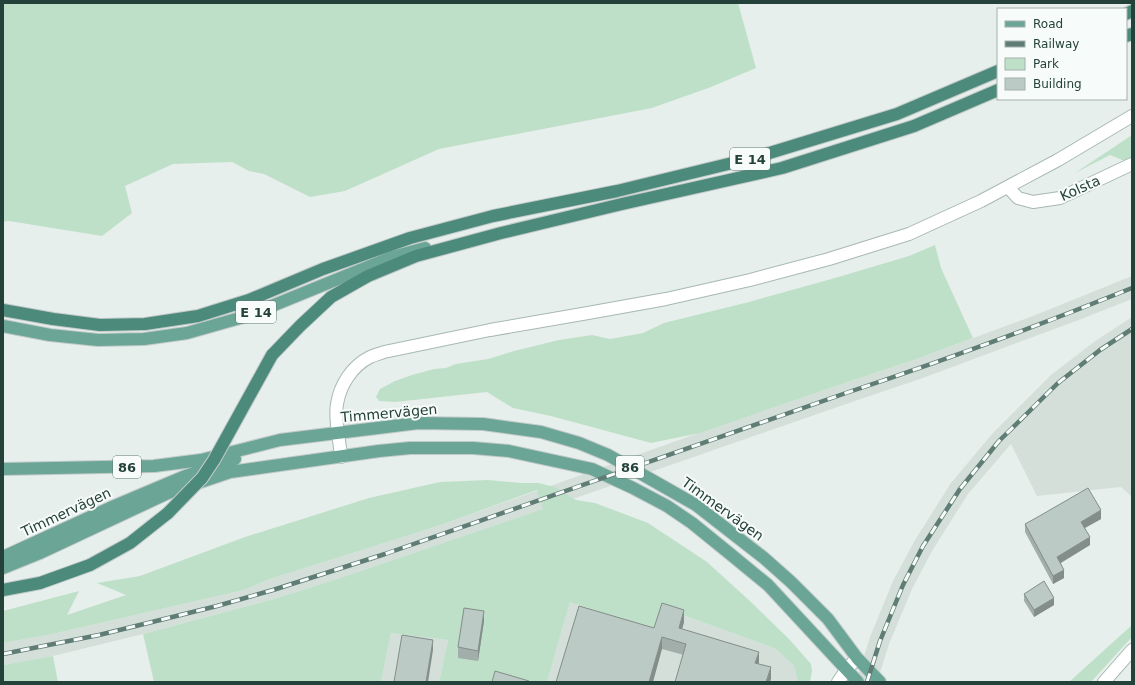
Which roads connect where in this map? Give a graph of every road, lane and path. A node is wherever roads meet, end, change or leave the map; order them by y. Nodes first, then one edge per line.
1 (997, 71) edge
2 (997, 90) edge
3 (1132, 116) edge
4 (1132, 164) edge
5 (1008, 187) junction
6 (500, 233) junction
7 (3, 310) edge
8 (3, 326) edge
9 (338, 432) junction
10 (289, 439) junction
11 (341, 457) junction
12 (3, 469) edge
13 (3, 557) edge
14 (3, 568) edge
15 (3, 590) edge
16 (1132, 650) edge
17 (857, 658) junction
18 (847, 669) junction
19 (838, 682) edge
20 (858, 682) edge
21 (880, 682) edge
22 (1104, 682) edge

1 - 7 highway, E 14
2 - 6 highway, E 14
3 - 5 street
4 - 5 street, Kolsta
5 - 9 street
6 - 8 main road, E 14
6 - 15 highway, E 14, bridge
9 - 10 main road, Timmervägen / 86
9 - 11 street
9 - 17 main road, Timmervägen / 86
10 - 12 main road, 86
10 - 13 main road, Timmervägen
11 - 14 main road, Timmervägen / 86
11 - 18 main road, Timmervägen / 86
16 - 22 street
17 - 18 street
17 - 21 main road, Timmervägen / 86
18 - 19 street
18 - 20 main road, Timmervägen / 86

